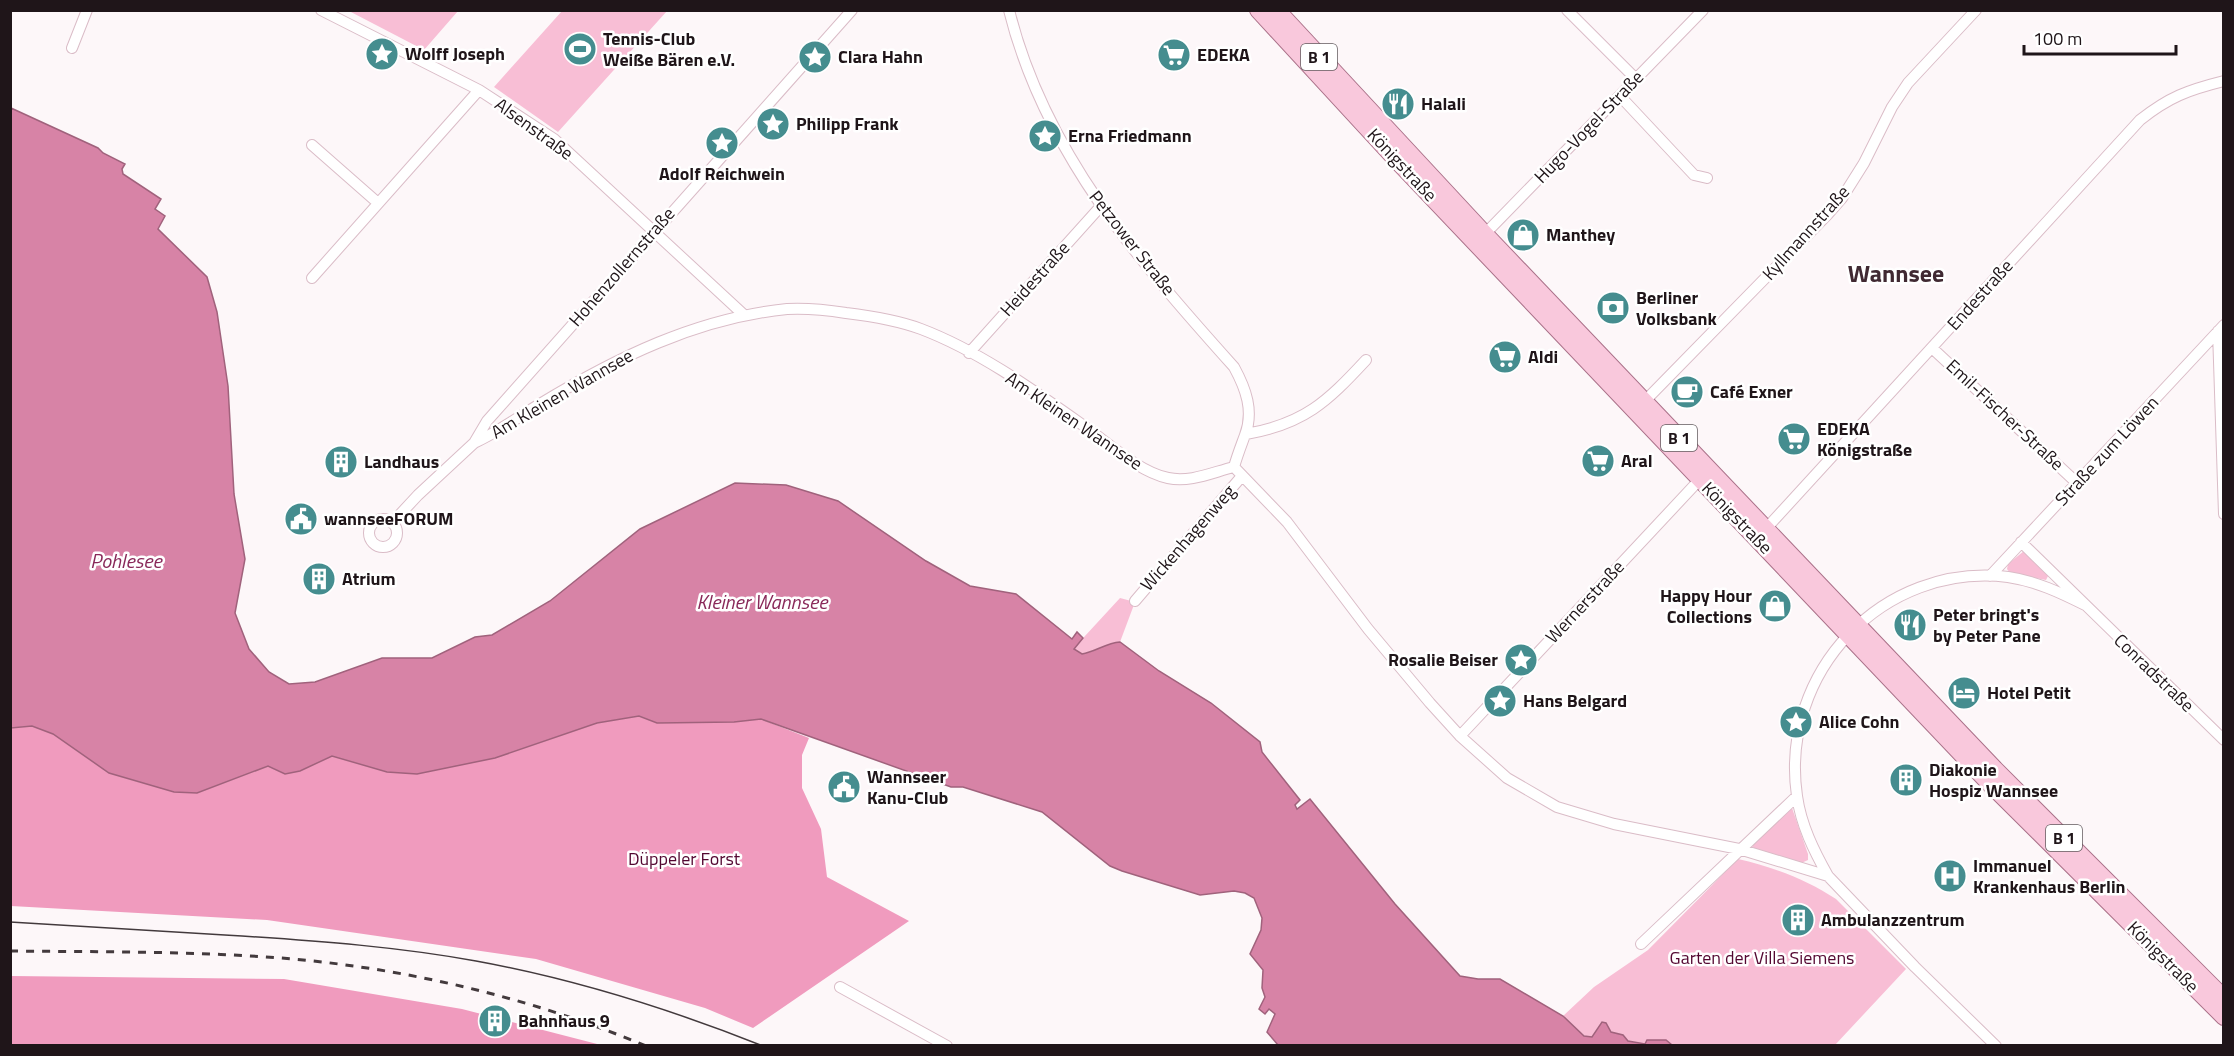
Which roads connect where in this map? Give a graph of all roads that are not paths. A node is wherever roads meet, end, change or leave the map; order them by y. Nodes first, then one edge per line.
1 (87, 10) edge
2 (321, 10) edge
3 (852, 10) edge
4 (1009, 10) edge
5 (1258, 10) edge
6 (1277, 10) edge
7 (1567, 10) edge
8 (1703, 10) edge
9 (1976, 10) edge
10 (72, 48) dead end
11 (1636, 79) junction
12 (2223, 81) edge
13 (479, 90) junction
14 (1620, 96) junction
15 (312, 145) dead end
16 (1707, 178) dead end
17 (378, 203) junction
18 (1101, 206) junction
19 (654, 231) junction
20 (1480, 238) junction
21 (312, 278) dead end
22 (744, 315) junction
23 (2221, 328) edge
24 (1932, 348) junction
25 (969, 353) junction
26 (1366, 360) dead end
27 (1640, 406) junction
28 (1246, 434) junction
29 (474, 443) junction
30 (1234, 467) junction
31 (1705, 474) junction
32 (1242, 476) junction
33 (2077, 483) junction
34 (2223, 514) edge
35 (393, 523) dead end
36 (1761, 533) junction
37 (2021, 542) junction
38 (1990, 576) junction
39 (1135, 600) dead end
40 (2085, 605) junction
41 (1853, 630) junction
42 (1460, 736) junction
43 (2222, 737) edge
44 (1797, 796) junction
45 (1739, 849) junction
46 (1828, 876) junction
47 (1641, 944) dead end
48 (840, 987) dead end
49 (2223, 998) edge
50 (2223, 1017) edge
51 (947, 1046) edge
52 (1996, 1046) edge

1 - 10 street
2 - 13 street, Alsenstraße
3 - 19 street, Hohenzollernstraße
4 - 18 street, Petzower Straße
5 - 20 main road, Königstraße / B 1
6 - 20 main road, Königstraße / B 1
7 - 11 street
8 - 11 street, Hugo-Vogel-Straße
9 - 27 street, Kyllmannstraße
11 - 14 street, Hugo-Vogel-Straße
12 - 24 street, Endestraße
13 - 17 street
13 - 19 street, Alsenstraße
14 - 16 street
14 - 20 street, Hugo-Vogel-Straße
15 - 17 street
17 - 21 street
18 - 25 street, Heidestraße
18 - 28 street, Petzower Straße
19 - 22 street, Alsenstraße
19 - 29 street, Hohenzollernstraße
20 - 27 main road, Königstraße / B 1
22 - 25 street, Am Kleinen Wannsee
22 - 29 street, Am Kleinen Wannsee
23 - 33 street, Straße zum Löwen
23 - 34 street
24 - 33 street, Emil-Fischer-Straße
24 - 36 street, Endestraße
25 - 30 street, Am Kleinen Wannsee
26 - 28 street
27 - 31 main road, Königstraße / B 1
28 - 30 street, Petzower Straße
29 - 35 street, Hohenzollernstraße
30 - 32 street
31 - 36 main road, Königstraße / B 1
31 - 42 street, Wernerstraße
32 - 39 street, Wickenhagenweg
32 - 42 street
33 - 37 street, Straße zum Löwen
36 - 41 main road, Königstraße / B 1
37 - 38 street, Straße zum Löwen
37 - 40 street, Conradstraße
38 - 40 street, Conradstraße
38 - 41 street, Conradstraße
40 - 43 street, Conradstraße
41 - 44 street, Conradstraße
41 - 49 main road, Königstraße / B 1
41 - 50 main road, Königstraße / B 1
42 - 45 street
44 - 45 street
44 - 46 street, Conradstraße
45 - 46 street
45 - 47 street
46 - 52 street
48 - 51 street

